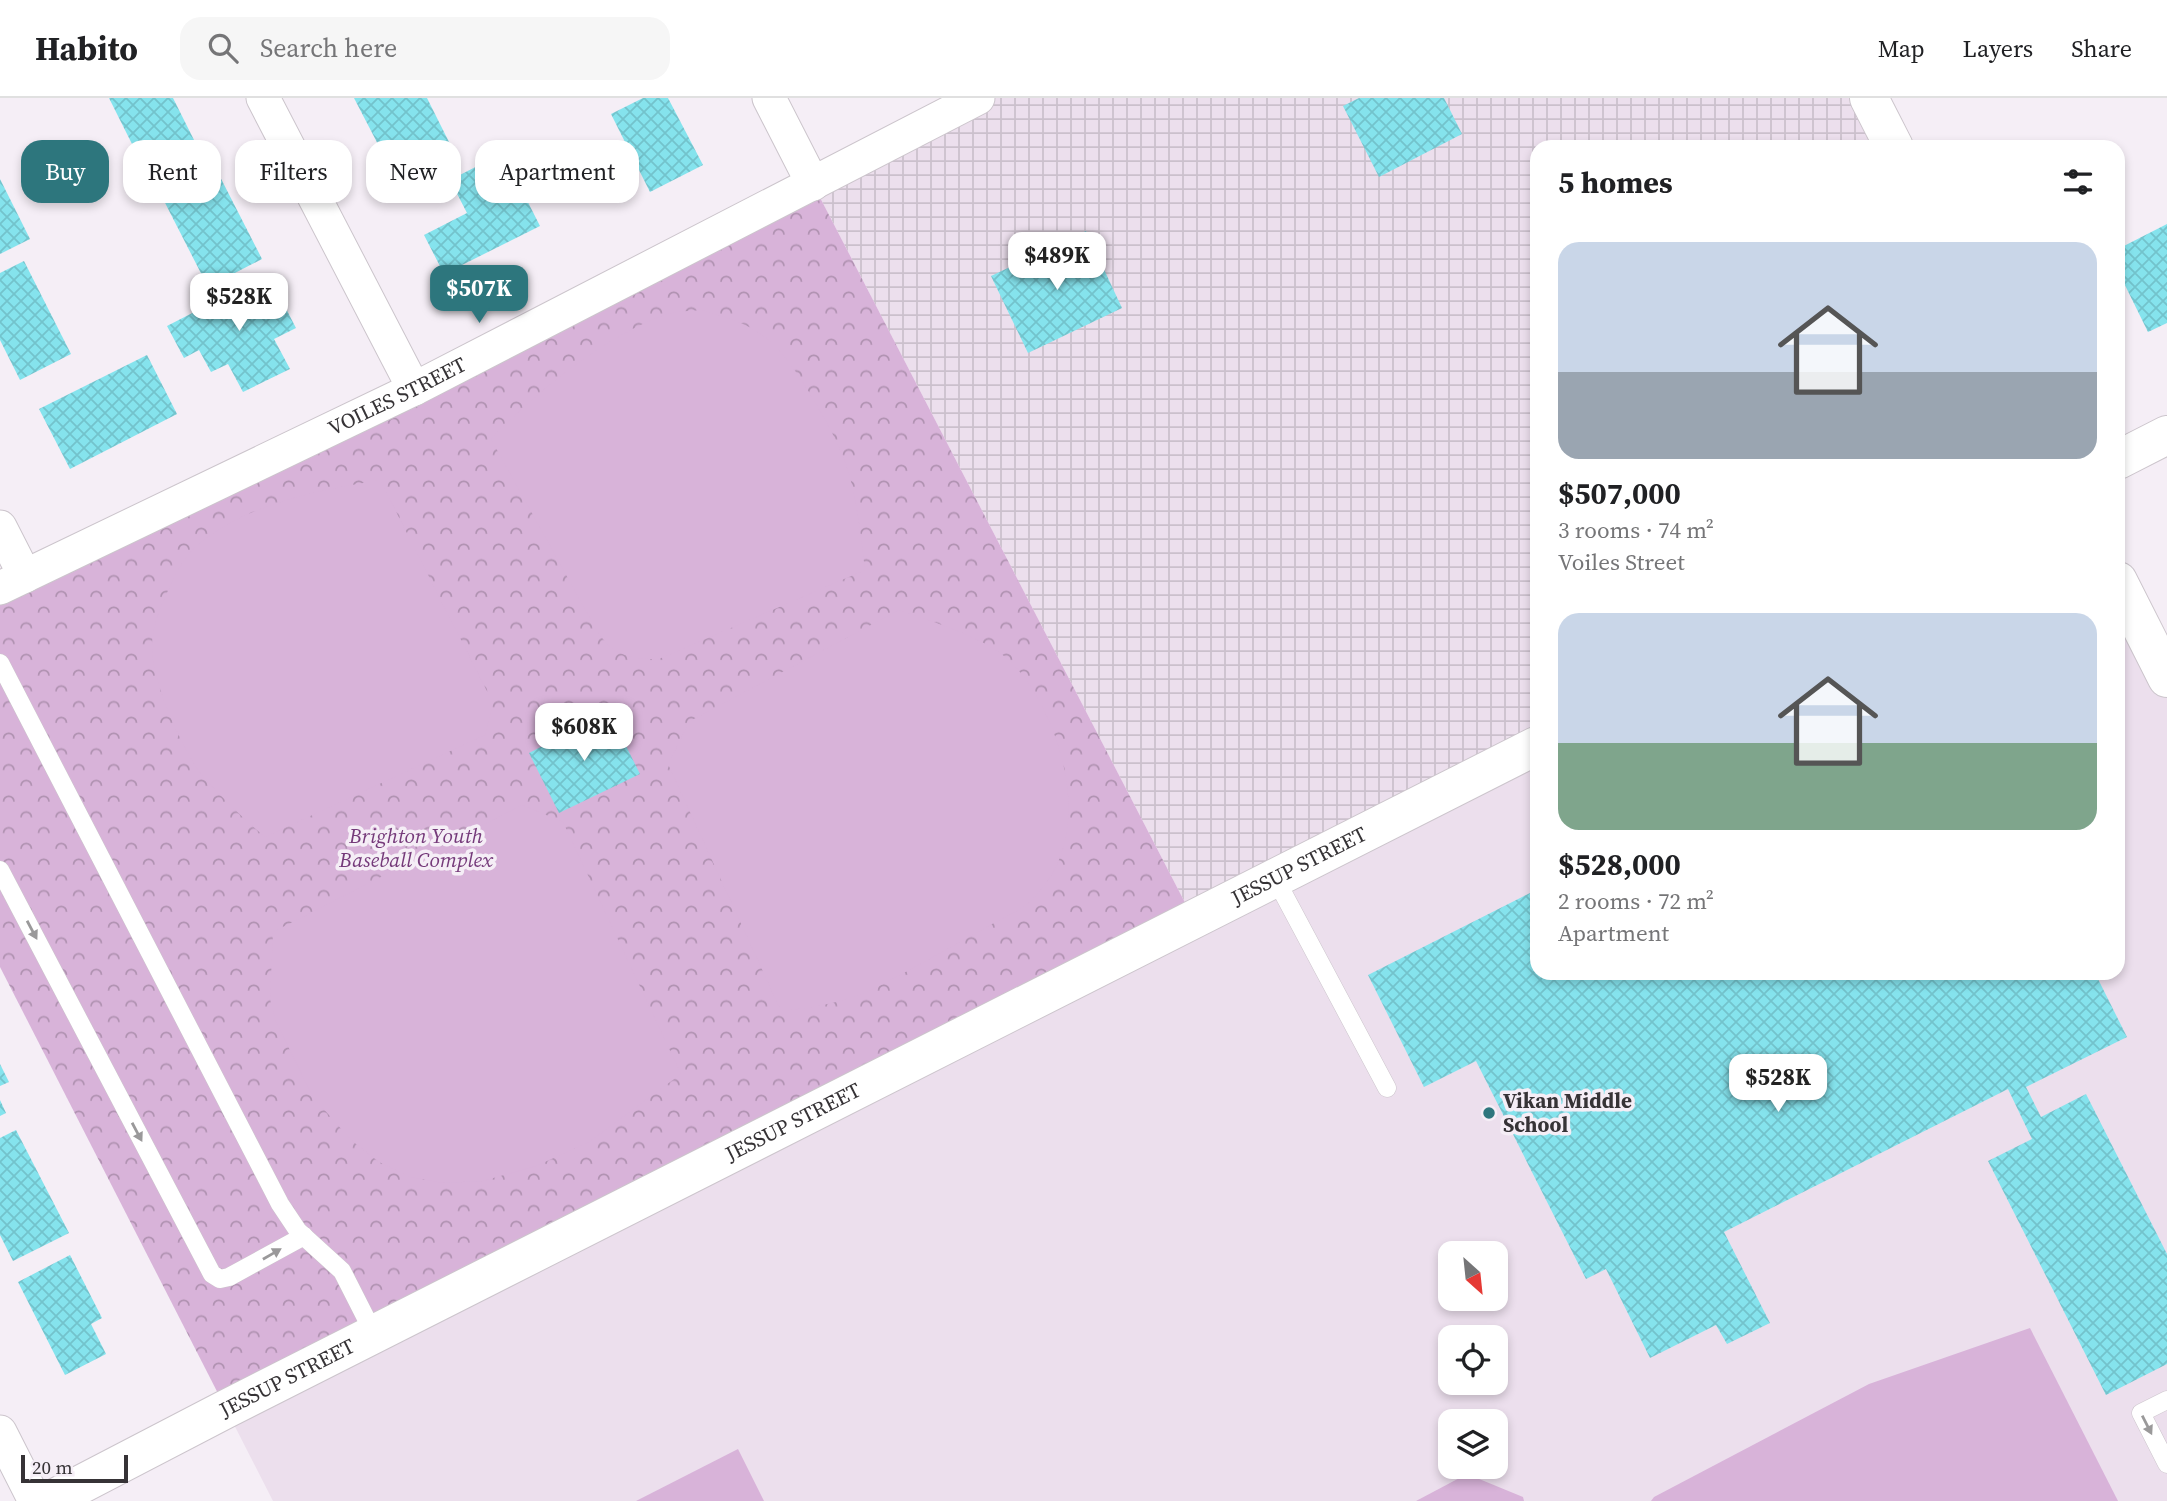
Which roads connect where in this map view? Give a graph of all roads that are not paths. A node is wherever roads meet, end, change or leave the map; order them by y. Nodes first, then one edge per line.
1 (263, 98) edge
2 (769, 98) edge
3 (978, 98) edge
4 (1872, 99) edge
5 (1891, 140) edge
6 (813, 184) junction
7 (414, 389) junction
8 (2167, 435) edge
9 (2125, 456) edge
10 (0, 527) edge
11 (12, 582) edge
12 (2125, 595) edge
13 (0, 663) edge
14 (2167, 678) edge
15 (5, 682) edge
16 (1530, 749) edge
17 (0, 870) edge
18 (1275, 878) junction
19 (1387, 1088) dead end
20 (304, 1236) junction
21 (374, 1334) junction
22 (2167, 1400) edge
23 (0, 1432) edge
24 (2167, 1464) edge
25 (35, 1501) edge
26 (49, 1501) edge

1 - 7 street
2 - 6 street
3 - 6 street, VOILES STREET
4 - 5 street
6 - 7 street, VOILES STREET
7 - 11 street, VOILES STREET
8 - 9 street
10 - 11 street
12 - 14 street
13 - 15 lane
15 - 20 lane
16 - 18 street, JESSUP STREET
17 -> 20 lane
18 - 19 lane
18 - 21 street, JESSUP STREET
20 - 21 lane
21 - 26 street, JESSUP STREET
22 -> 24 lane
23 - 25 street

